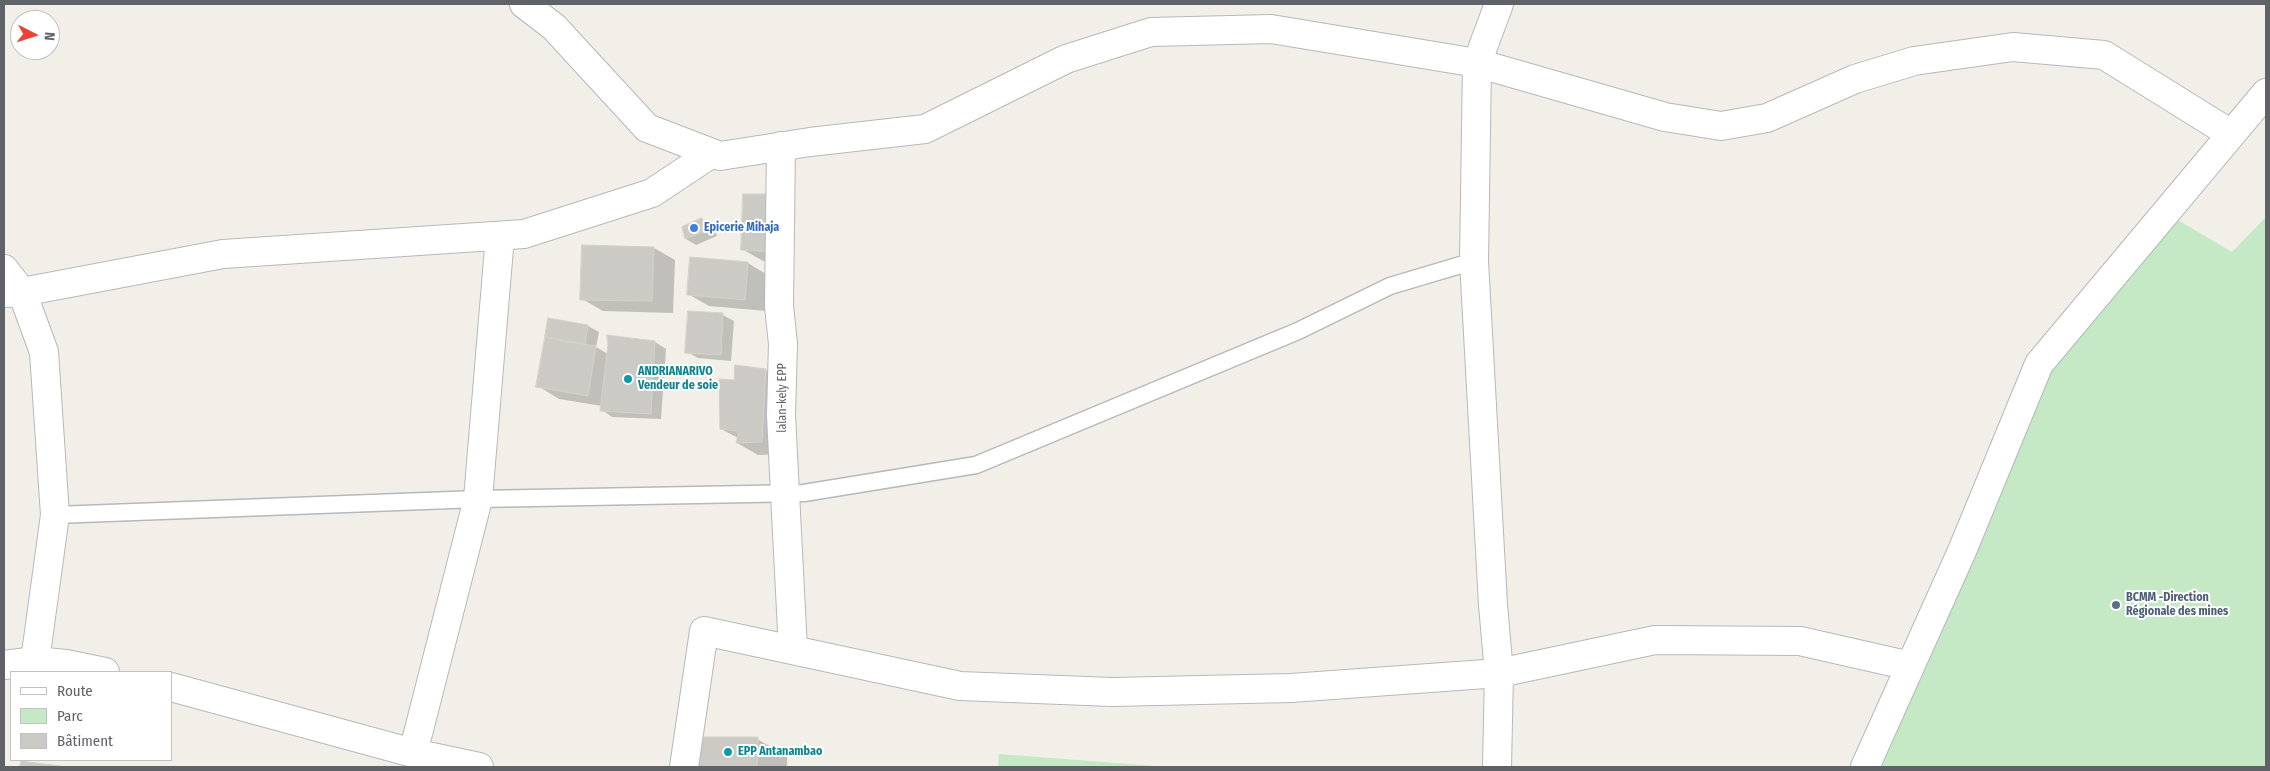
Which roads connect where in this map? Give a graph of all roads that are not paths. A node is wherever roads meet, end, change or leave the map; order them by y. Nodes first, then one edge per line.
1 (524, 4) edge
2 (1499, 4) edge
3 (1477, 63) junction
4 (2266, 93) edge
5 (2231, 134) junction
6 (780, 146) junction
7 (712, 153) junction
8 (500, 236) junction
9 (1474, 260) junction
10 (4, 269) edge
11 (13, 293) edge
12 (478, 499) junction
13 (55, 515) junction
14 (793, 650) junction
15 (35, 661) junction
16 (4, 665) edge
17 (1910, 666) junction
18 (100, 671) edge
19 (1499, 673) junction
20 (172, 686) edge
21 (413, 753) junction
22 (479, 767) edge
23 (684, 767) edge
24 (1498, 767) edge
25 (1865, 767) edge

1 - 7 street
2 - 3 street
3 - 5 street
3 - 6 street
3 - 9 street
4 - 5 street
5 - 17 street
6 - 7 street
6 - 14 street, lalan-kely EPP
7 - 8 street
8 - 11 street
8 - 12 street
9 - 12 lane
9 - 19 street
10 - 11 street
11 - 13 street
12 - 13 lane
12 - 21 street
13 - 15 street
14 - 19 street
14 - 23 street
15 - 16 street
15 - 18 street
17 - 19 street
17 - 25 street
19 - 24 street
20 - 21 street
21 - 22 street

